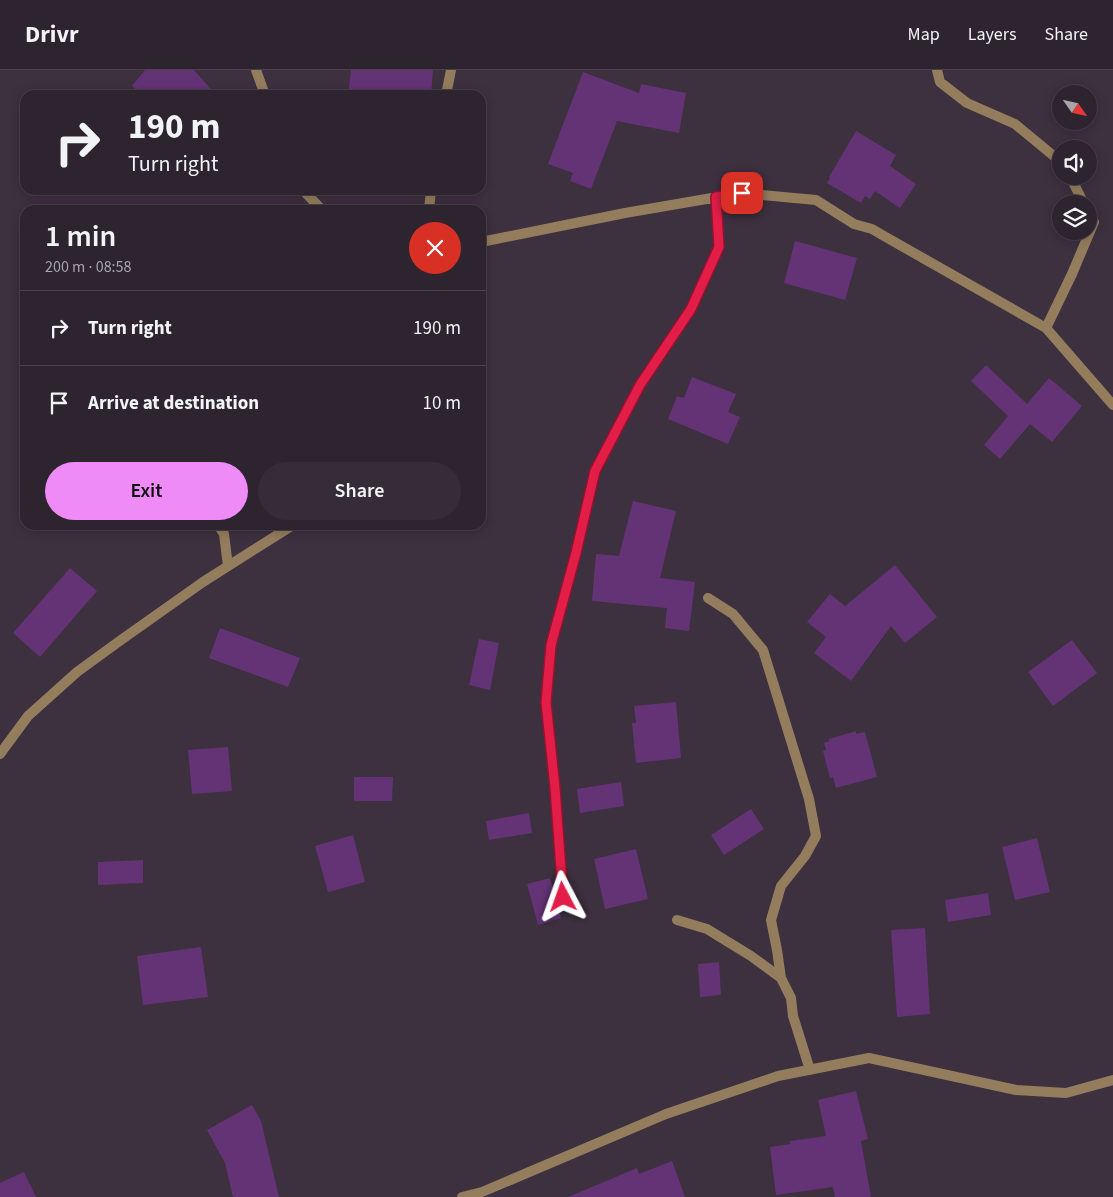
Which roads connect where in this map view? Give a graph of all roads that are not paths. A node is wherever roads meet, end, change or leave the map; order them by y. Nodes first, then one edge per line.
1 (256, 70) edge
2 (451, 70) edge
3 (938, 70) edge
4 (263, 90) edge
5 (447, 90) edge
6 (1052, 155) edge
7 (308, 195) edge
8 (716, 197) junction
9 (317, 205) edge
10 (1086, 240) edge
11 (486, 241) edge
12 (1046, 328) junction
13 (1113, 405) edge
14 (221, 530) edge
15 (285, 530) edge
16 (228, 566) junction
17 (708, 598) dead end
18 (0, 754) edge
19 (563, 897) dead end
20 (677, 920) dead end
21 (781, 978) junction
22 (810, 1070) junction
23 (1113, 1080) edge
24 (462, 1197) edge

1 - 4 street
2 - 5 street
3 - 6 street
7 - 9 street
8 - 11 street
8 - 12 street
8 - 19 street
10 - 12 street
12 - 13 street
14 - 16 street
15 - 16 street
16 - 18 street
17 - 21 street
20 - 21 street
21 - 22 street
22 - 23 street
22 - 24 street

